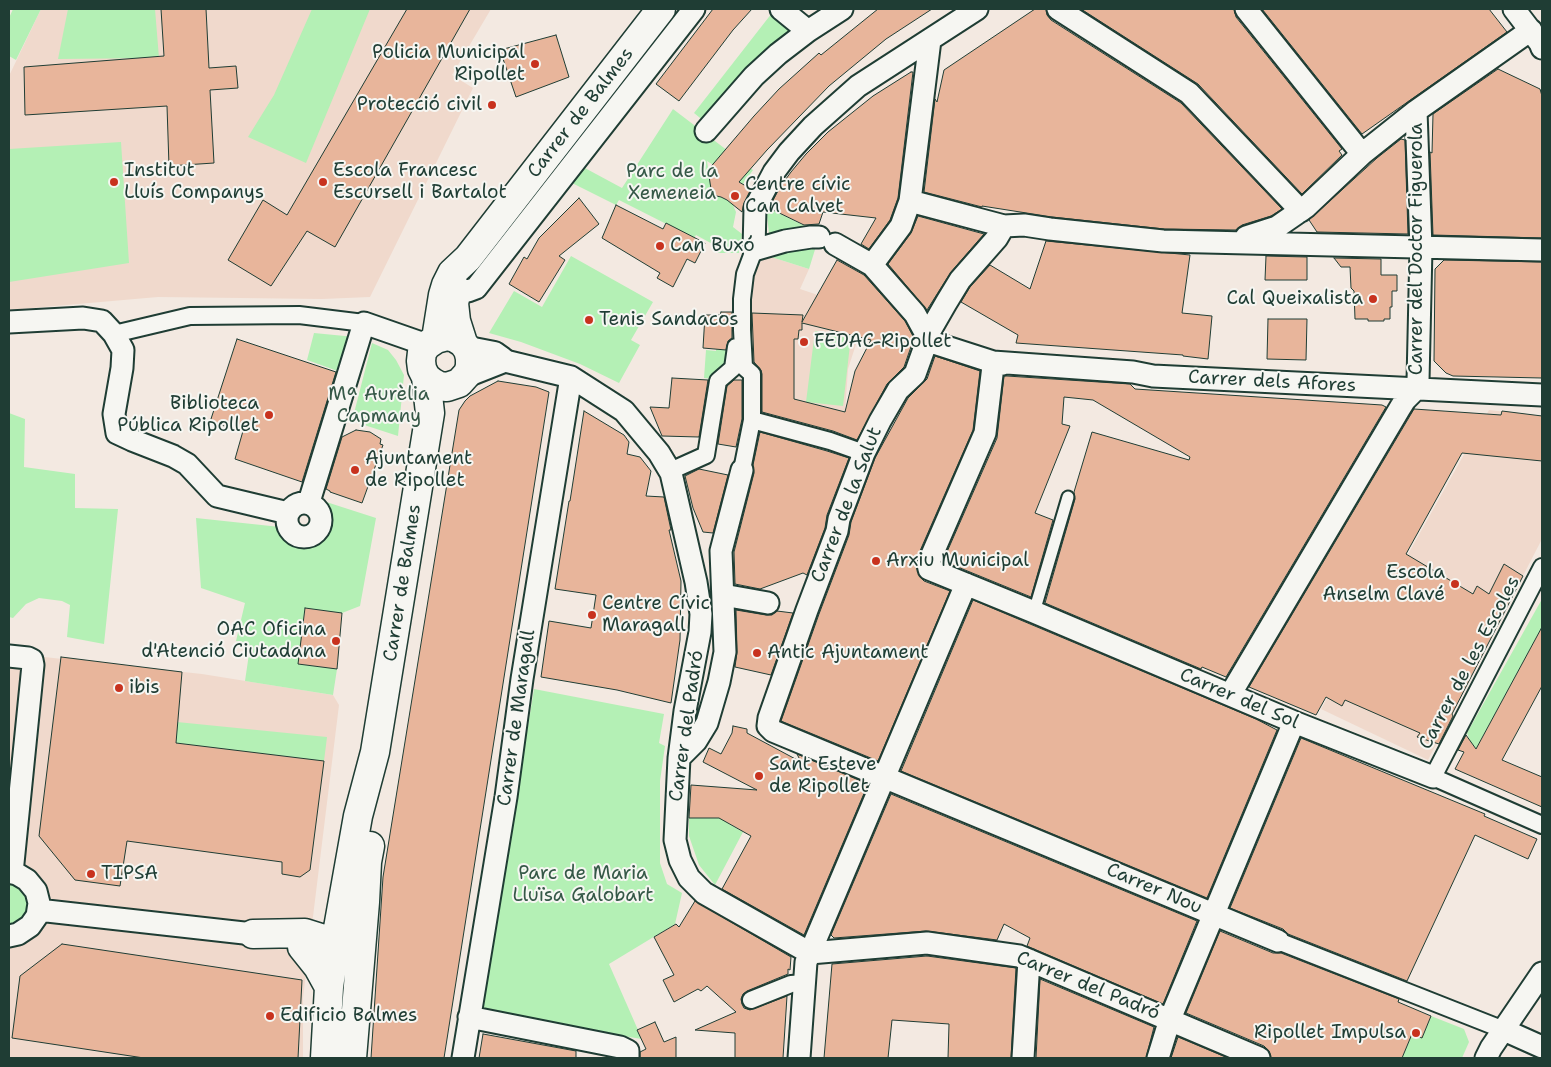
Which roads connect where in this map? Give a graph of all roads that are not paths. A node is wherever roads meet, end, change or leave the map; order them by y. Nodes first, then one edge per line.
1 (661, 9) edge
2 (694, 9) edge
3 (781, 9) edge
4 (842, 9) edge
5 (977, 9) edge
6 (1058, 9) edge
7 (1246, 9) edge
8 (1514, 9) edge
9 (1531, 30) junction
10 (808, 31) junction
11 (930, 40) junction
12 (1542, 48) edge
13 (1416, 111) junction
14 (706, 131) dead end
15 (1362, 154) junction
16 (910, 200) junction
17 (1301, 211) junction
18 (1004, 226) junction
19 (1231, 242) junction
20 (1420, 248) junction
21 (754, 250) junction
22 (1542, 250) edge
23 (468, 258) junction
24 (872, 265) junction
25 (456, 290) junction
26 (9, 322) edge
27 (364, 324) junction
28 (742, 330) junction
29 (114, 334) junction
30 (434, 334) junction
31 (927, 336) junction
32 (501, 360) joint
33 (463, 363) junction
34 (1003, 364) junction
35 (426, 377) junction
36 (571, 377) junction
37 (1416, 389) junction
38 (1542, 395) edge
39 (430, 414) junction
40 (752, 420) junction
41 (864, 453) junction
42 (742, 470) joint
43 (671, 473) junction
44 (1068, 497) dead end
45 (308, 502) junction
46 (288, 513) junction
47 (1542, 568) edge
48 (966, 584) junction
49 (723, 596) junction
50 (768, 604) dead end
51 (1034, 612) junction
52 (9, 656) edge
53 (1230, 696) junction
54 (1294, 722) junction
55 (768, 726) joint
56 (375, 752) junction
57 (679, 758) junction
58 (885, 777) junction
59 (1433, 777) junction
60 (1542, 825) edge
61 (367, 862) junction
62 (11, 873) edge
63 (343, 907) junction
64 (38, 910) junction
65 (1214, 914) junction
66 (253, 934) joint
67 (9, 936) edge
68 (304, 940) junction
69 (1278, 941) joint
70 (335, 945) junction
71 (810, 953) junction
72 (1029, 960) junction
73 (1542, 972) edge
74 (805, 983) junction
75 (329, 987) junction
76 (752, 1000) dead end
77 (469, 1017) junction
78 (1170, 1019) junction
79 (1504, 1030) junction
80 (1542, 1047) edge
81 (352, 1055) edge
82 (325, 1058) edge
83 (463, 1058) edge
84 (628, 1058) edge
85 (799, 1058) edge
86 (1023, 1058) edge
87 (1158, 1058) edge
88 (1259, 1058) edge
89 (1486, 1058) edge

1 - 23 main road, Carrer de Balmes
2 - 25 street
3 - 10 street
4 - 10 street
5 - 11 street
6 - 17 street
7 - 15 street
8 - 9 street
9 - 12 street
9 - 13 street
10 - 14 street
11 - 16 street
11 - 21 street
13 - 15 street
13 - 20 street, Carrer del Doctor Figuerola
15 - 17 street
16 - 18 street
16 - 24 street
17 - 19 street
18 - 19 street
18 - 31 street, Carrer de la Salut
19 - 20 street
20 - 22 street
20 - 37 street, Carrer del Doctor Figuerola
21 - 24 street
21 - 28 street
23 - 25 main road
23 - 30 main road, Carrer de Balmes
24 - 31 street
25 - 33 main road
26 - 29 street
27 - 29 street
27 - 30 street
27 - 45 street
28 - 40 street
28 - 43 street
29 - 46 street
30 - 33 main road
30 - 35 main road
31 - 34 street, Carrer dels Afores
31 - 41 street, Carrer de la Salut
32 - 33 street, Carrer del Padró
32 - 36 street, Carrer del Padró
33 - 35 main road
33 - 39 main road
34 - 37 street, Carrer dels Afores
34 - 48 street, Carrer del Sol
35 - 39 main road, Carrer de Balmes
36 - 43 street, Carrer del Padró
36 - 77 street, Carrer de Maragall
37 - 38 street, Carrer dels Afores
37 - 53 street, Carrer del Doctor Figuerola
39 - 56 main road, Carrer de Balmes
40 - 41 street
40 - 42 street
41 - 55 street, Carrer de la Salut
42 - 49 street
43 - 57 street, Carrer del Padró
44 - 51 lane
45 - 46 street
45 - 46 street
47 - 59 street, Carrer de les Escoles
48 - 51 street, Carrer del Sol
48 - 58 street
49 - 50 street
49 - 57 street
51 - 53 street, Carrer del Sol
52 - 62 street
53 - 54 street, Carrer del Sol
54 - 59 street, Carrer del Sol
54 - 65 street
55 - 58 street, Carrer Nou
56 - 61 main road, Carrer de Balmes
56 - 63 main road, Carrer de Balmes
57 - 71 street, Carrer del Padró
58 - 65 street, Carrer Nou
58 - 71 street
59 - 60 street, Carrer del Sol
61 - 70 main road
61 - 81 main road, Carrer de Balmes
62 - 64 street
63 - 68 main road
63 - 70 main road, Carrer de Balmes
64 - 66 street
64 - 67 street
65 - 69 street, Carrer Nou
65 - 78 street
66 - 68 main road
68 - 70 main road
68 - 75 main road
69 - 79 street, Carrer Nou
70 - 75 main road, Carrer de Balmes
70 - 81 main road
71 - 72 street, Carrer del Padró
71 - 74 street
72 - 78 street, Carrer del Padró
72 - 86 street
73 - 79 street
74 - 76 street
74 - 85 street
75 - 82 main road, Carrer de Balmes
77 - 83 street, Carrer de Maragall
77 - 84 street
78 - 87 street
78 - 88 street, Carrer del Padró
79 - 80 street, Carrer Nou
79 - 89 street

